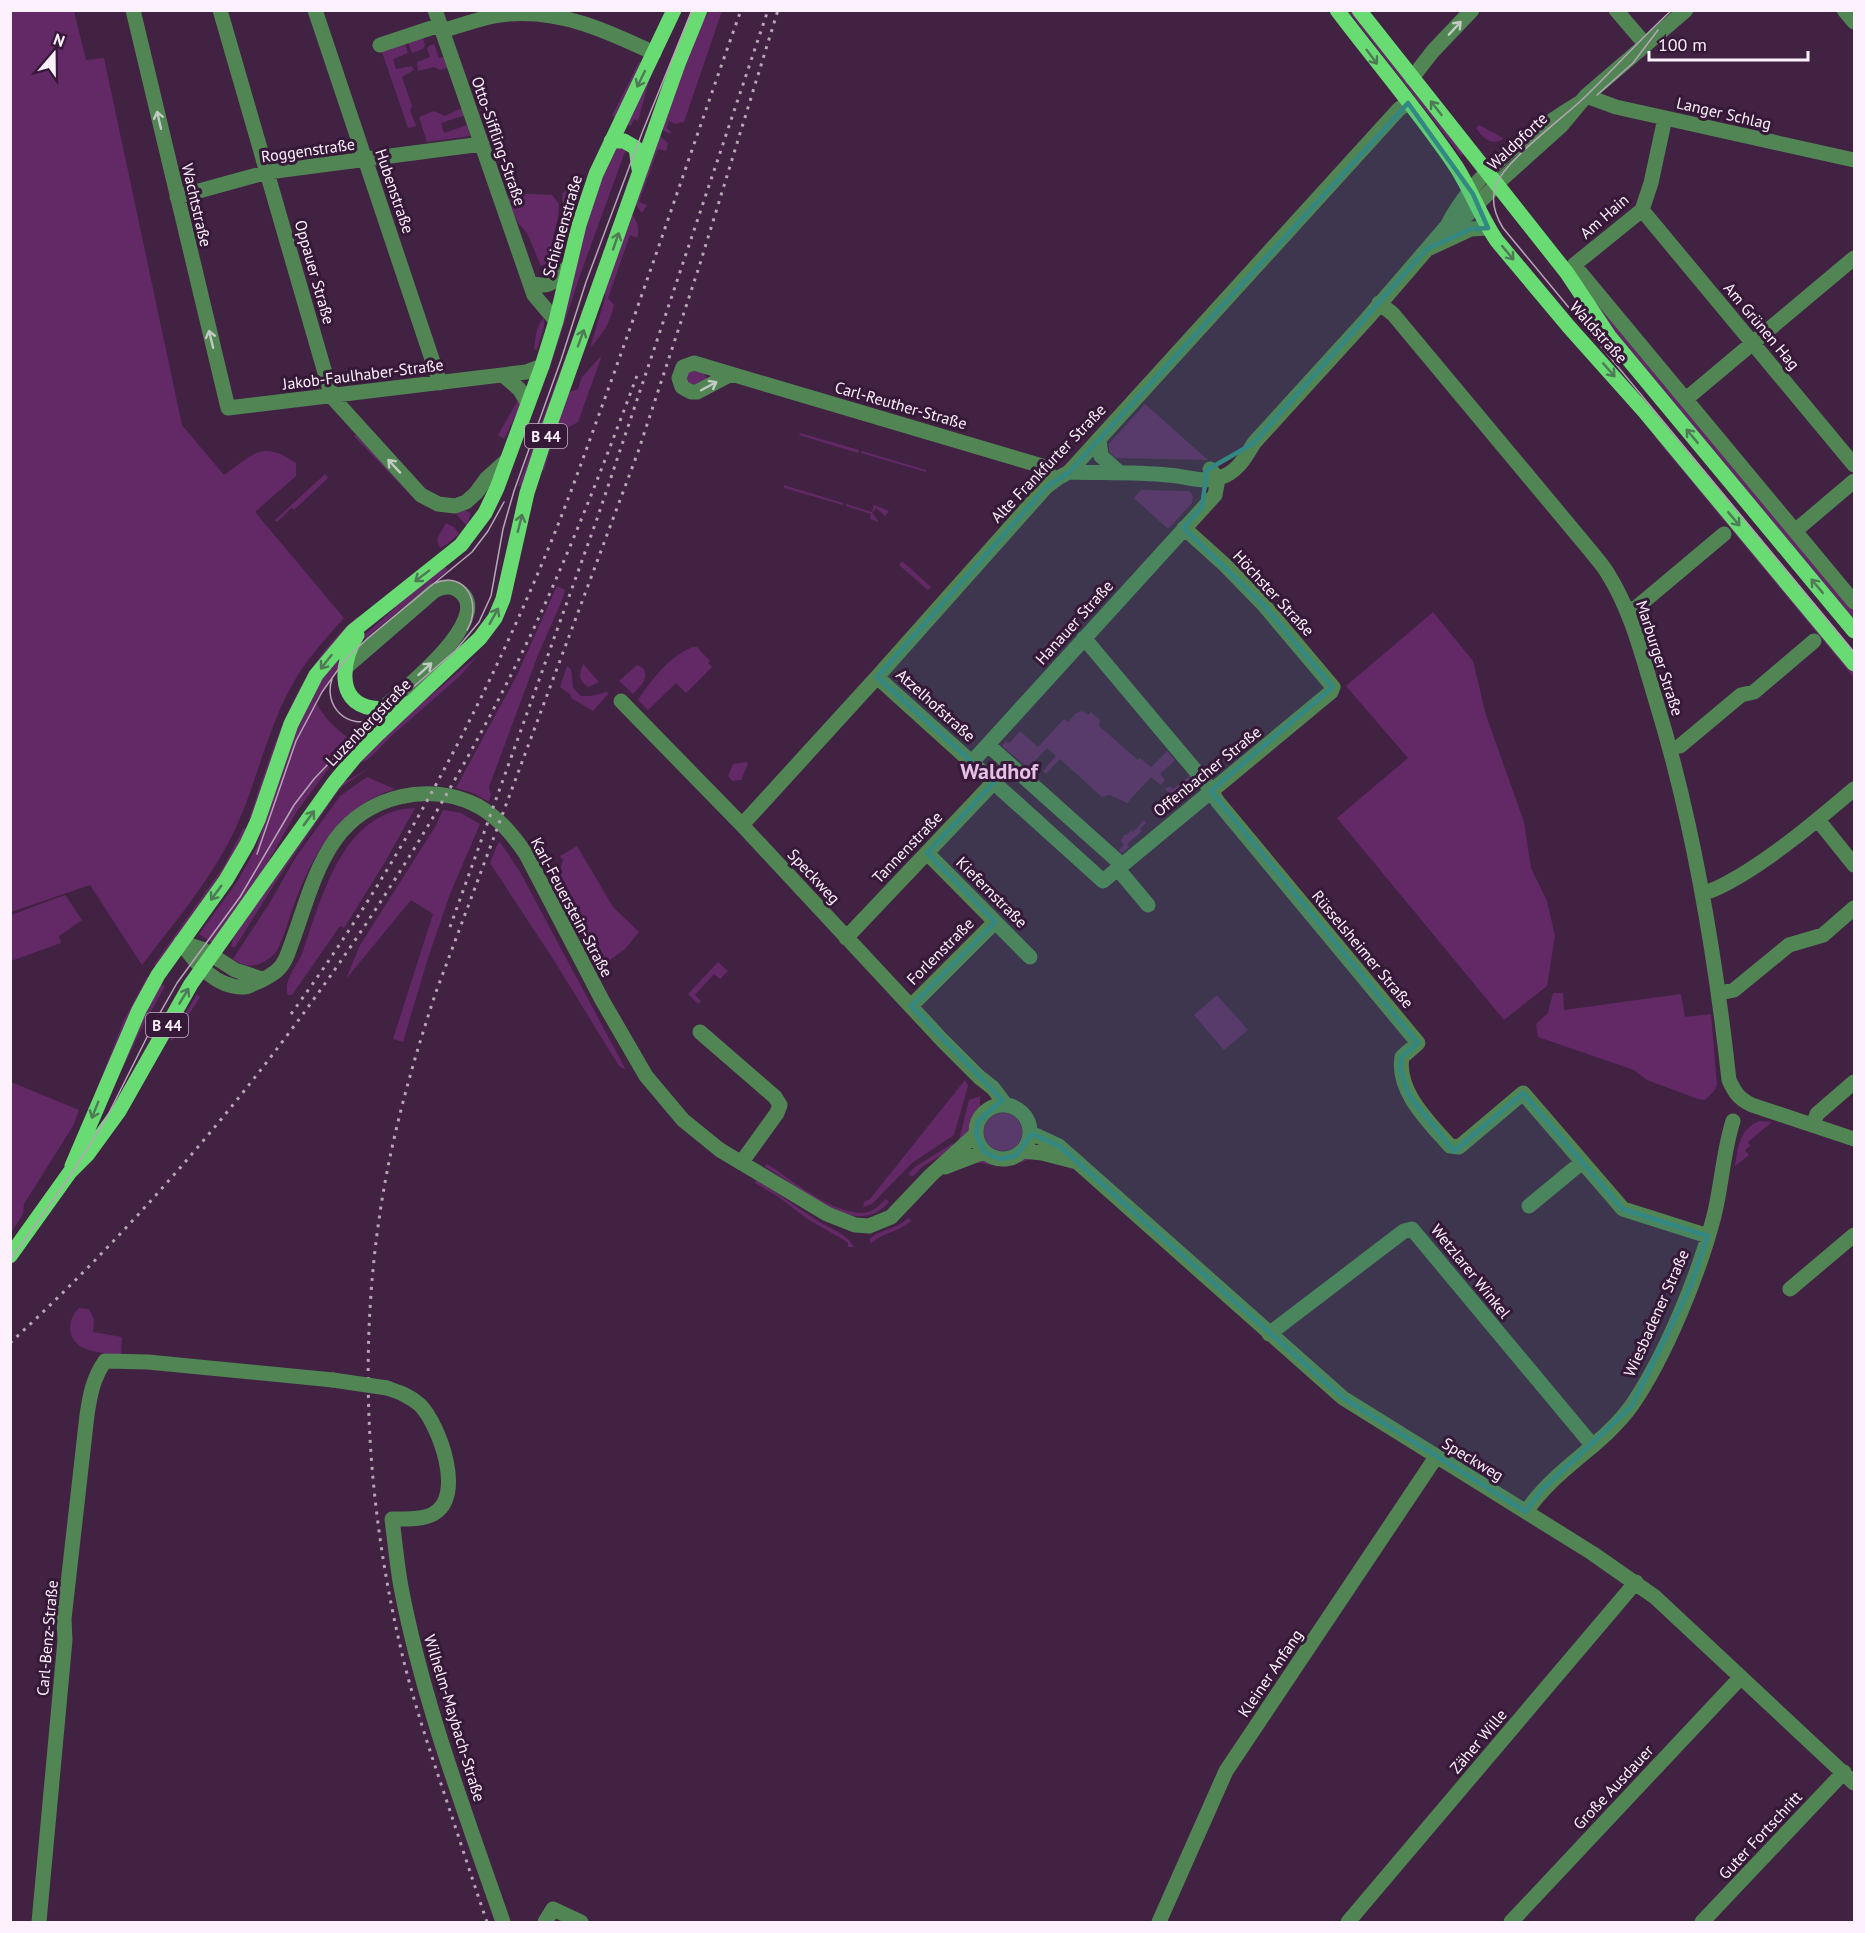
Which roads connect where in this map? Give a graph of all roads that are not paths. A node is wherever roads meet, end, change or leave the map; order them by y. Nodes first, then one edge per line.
1 (133, 10) edge
2 (220, 10) edge
3 (315, 10) edge
4 (674, 10) edge
5 (700, 10) edge
6 (1337, 10) edge
7 (1359, 10) edge
8 (1472, 10) edge
9 (1616, 10) edge
10 (1686, 10) edge
11 (1844, 10) edge
12 (439, 22) edge
13 (1854, 22) edge
14 (380, 45) dead end
15 (1645, 45) junction
16 (654, 53) junction
17 (1412, 78) junction
18 (1583, 100) junction
19 (1408, 103) junction
20 (1665, 118) junction
21 (611, 141) junction
22 (482, 144) junction
23 (365, 160) junction
24 (1854, 160) edge
25 (267, 172) junction
26 (639, 175) junction
27 (1491, 179) junction
28 (177, 197) junction
29 (1474, 197) junction
30 (1642, 210) junction
31 (1488, 228) junction
32 (1427, 249) junction
33 (1854, 258) edge
34 (1574, 265) joint
35 (567, 268) junction
36 (530, 283) junction
37 (1379, 303) junction
38 (556, 321) junction
39 (1753, 342) junction
40 (542, 366) junction
41 (731, 374) dead end
42 (503, 375) junction
43 (440, 383) junction
44 (332, 396) junction
45 (1686, 399) junction
46 (528, 403) junction
47 (228, 408) joint
48 (1099, 439) junction
49 (506, 460) junction
50 (1854, 465) edge
51 (1069, 472) junction
52 (1120, 474) junction
53 (1211, 476) junction
54 (1055, 480) junction
55 (1854, 481) edge
56 (438, 504) joint
57 (1184, 528) junction
58 (1795, 531) junction
59 (1724, 534) dead end
60 (470, 535) joint
61 (1854, 602) edge
62 (1627, 612) junction
63 (366, 619) junction
64 (1854, 631) edge
65 (1084, 638) junction
66 (1814, 641) dead end
67 (1854, 664) edge
68 (345, 668) junction
69 (878, 677) junction
70 (1333, 687) joint
71 (621, 702) dead end
72 (410, 703) junction
73 (382, 709) junction
74 (988, 745) junction
75 (1670, 748) junction
76 (972, 762) junction
77 (994, 782) junction
78 (1854, 789) edge
79 (1211, 791) junction
80 (1818, 820) junction
81 (742, 825) junction
82 (927, 853) junction
83 (1854, 865) edge
84 (1119, 866) junction
85 (1103, 881) joint
86 (1704, 893) junction
87 (1148, 905) dead end
88 (1854, 909) edge
89 (995, 922) junction
90 (846, 938) junction
91 (181, 942) junction
92 (212, 955) junction
93 (1030, 957) dead end
94 (202, 968) junction
95 (262, 980) junction
96 (1720, 993) junction
97 (911, 1006) junction
98 (700, 1032) dead end
99 (979, 1077) junction
100 (1854, 1082) edge
101 (1005, 1104) junction
102 (986, 1110) junction
103 (1733, 1121) dead end
104 (1813, 1125) junction
105 (1030, 1133) junction
106 (976, 1134) junction
107 (1854, 1138) edge
108 (1023, 1151) junction
109 (984, 1152) junction
110 (741, 1162) junction
111 (1076, 1162) junction
112 (1581, 1163) junction
113 (936, 1170) junction
114 (70, 1172) junction
115 (1529, 1206) dead end
116 (1854, 1234) edge
117 (1708, 1236) junction
118 (10, 1256) edge
119 (1790, 1289) dead end
120 (1269, 1334) junction
121 (1593, 1446) junction
122 (1436, 1457) junction
123 (1526, 1512) junction
124 (392, 1519) joint
125 (1636, 1582) junction
126 (1741, 1677) junction
127 (1849, 1778) edge
128 (39, 1923) edge
129 (503, 1923) edge
130 (545, 1923) edge
131 (581, 1923) edge
132 (1159, 1923) edge
133 (1348, 1923) edge
134 (1511, 1923) edge
135 (1702, 1923) edge

28 -> 1 street, Wachtstraße
2 - 25 street, Oppauer Straße
3 - 23 street, Hubenstraße
4 - 16 main road, Schienenstraße / B 44
5 - 26 main road, B 44
6 -> 19 main road, Waldstraße
7 - 17 main road, Waldstraße
17 -> 8 street
9 - 15 street
10 - 15 street, Waldpforte
11 - 13 street
12 - 14 street
12 - 16 street
12 - 22 street, Otto-Siffling-Straße
15 - 18 street, Waldpforte
16 -> 21 main road, Schienenstraße / B 44
27 -> 17 main road, Waldstraße
18 - 20 street, Langer Schlag
18 - 27 street, Waldpforte
19 - 29 main road, Waldstraße
19 - 48 street, Alte Frankfurter Straße
20 - 24 street, Langer Schlag
20 - 30 street, Am Hain
21 - 26 main road, B 44
21 - 35 main road, Schienenstraße / B 44
22 - 23 street, Roggenstraße
22 - 36 street, Otto-Siffling-Straße
23 - 25 street, Roggenstraße
23 - 43 street, Hubenstraße
25 - 28 street, Roggenstraße
25 - 44 street, Oppauer Straße
72 -> 26 main road, Luzenbergstraße / B 44
27 - 29 street
64 -> 27 main road, Waldstraße
47 -> 28 street, Wachtstraße
29 - 31 main road, Waldstraße
29 - 32 street
30 - 34 street, Am Hain
30 - 39 street, Am Grünen Hag
31 - 32 street
31 -> 67 main road, Waldstraße
32 - 37 street
33 - 39 street
34 - 45 street, Waldstraße
35 - 36 street
35 - 38 main road, Schienenstraße / B 44
36 - 38 street, Otto-Siffling-Straße
37 - 53 street
37 - 62 street, Marburger Straße
38 - 40 main road, Schienenstraße / B 44
39 - 45 street
39 - 50 street, Am Grünen Hag
40 - 42 street, Jakob-Faulhaber-Straße
40 - 46 main road, Schienenstraße / B 44
41 - 54 street, Carl-Reuther-Straße
42 - 43 street, Jakob-Faulhaber-Straße
42 - 46 street
43 - 44 street, Jakob-Faulhaber-Straße
44 - 47 street, Jakob-Faulhaber-Straße
56 -> 44 street, Oppauer Straße
45 - 58 street, Waldstraße
46 - 49 main road, Schienenstraße / B 44
48 - 51 street, Alte Frankfurter Straße
48 - 52 street
49 - 56 street, Schienenstraße
49 - 60 main road, Schienenstraße / B 44
51 - 52 street
51 - 54 street, Alte Frankfurter Straße
52 - 53 street
53 - 57 street, Hanauer Straße
54 - 69 street, Alte Frankfurter Straße
55 - 58 street
57 - 65 street, Hanauer Straße
57 - 70 street, Höchster Straße
58 - 61 street, Waldstraße
59 - 62 street
60 -> 63 main road, Luzenbergstraße / B 44
62 - 75 street, Marburger Straße
63 - 68 main road
63 -> 91 main road, Luzenbergstraße / B 44
65 - 74 street, Hanauer Straße
65 - 79 street, Rüsselsheimer Straße
66 - 75 street
68 - 73 main road
73 -> 68 street, Luzenbergstraße
69 - 76 street, Atzelhofstraße
69 - 81 street, Alte Frankfurter Straße
70 - 79 street, Offenbacher Straße
71 - 81 street, Speckweg
72 - 73 main road
92 -> 72 main road, Luzenbergstraße / B 44
74 - 76 street, Hanauer Straße
74 - 84 street, Atzelhofstraße
75 - 86 street, Marburger Straße
76 - 77 street, Atzelhofstraße
77 - 82 street, Tannenstraße
77 - 85 street, Atzelhofstraße
78 - 80 street
79 - 84 street, Offenbacher Straße
79 - 112 street, Rüsselsheimer Straße
80 - 83 street
80 - 86 street
81 - 90 street, Speckweg
82 - 89 street, Kiefernstraße
82 - 90 street, Tannenstraße
84 - 85 street, Offenbacher Straße
84 - 87 street, Atzelhofstraße
86 - 96 street, Marburger Straße
88 - 96 street
89 - 93 street, Kiefernstraße
89 - 97 street, Forlenstraße
90 - 97 street, Speckweg
91 - 92 street
91 - 94 street, Karl-Feuerstein-Straße
91 -> 114 main road, Luzenbergstraße / B 44
92 - 94 main road, Luzenbergstraße / B 44
92 - 95 street
94 - 95 street, Karl-Feuerstein-Straße
114 -> 94 main road, Luzenbergstraße / B 44
95 - 110 street, Karl-Feuerstein-Straße
96 - 104 street, Marburger Straße
97 - 99 street, Speckweg
98 - 110 street
99 - 101 street, Speckweg
99 - 102 street
100 - 104 street
101 - 102 street
101 - 105 street, Speckweg
102 - 106 street
103 - 117 street, Wiesbadener Straße
104 - 107 street
105 - 108 street
105 - 111 street, Speckweg
106 - 109 street
106 - 113 street, Karl-Feuerstein-Straße
108 - 109 street, Speckweg
108 - 111 street, Speckweg
109 - 113 street, Karl-Feuerstein-Straße
110 - 113 street, Karl-Feuerstein-Straße
111 - 120 street, Speckweg
112 - 115 street
112 - 117 street, Rüsselsheimer Straße
114 - 118 main road, Luzenbergstraße / B 44
116 - 119 street
117 - 121 street, Wiesbadener Straße
120 - 121 street, Wetzlarer Winkel
120 - 122 street, Speckweg
121 - 123 street, Wiesbadener Straße
122 - 123 street, Speckweg
122 - 132 street, Kleiner Anfang
123 - 125 street, Speckweg
124 - 128 street, Carl-Benz-Straße, bridge
124 - 129 street, Wilhelm-Maybach-Straße
125 - 126 street, Speckweg
125 - 133 street, Zäher Wille
126 - 127 street, Speckweg
126 - 134 street, Große Ausdauer
127 - 135 street, Guter Fortschritt
130 - 131 street

